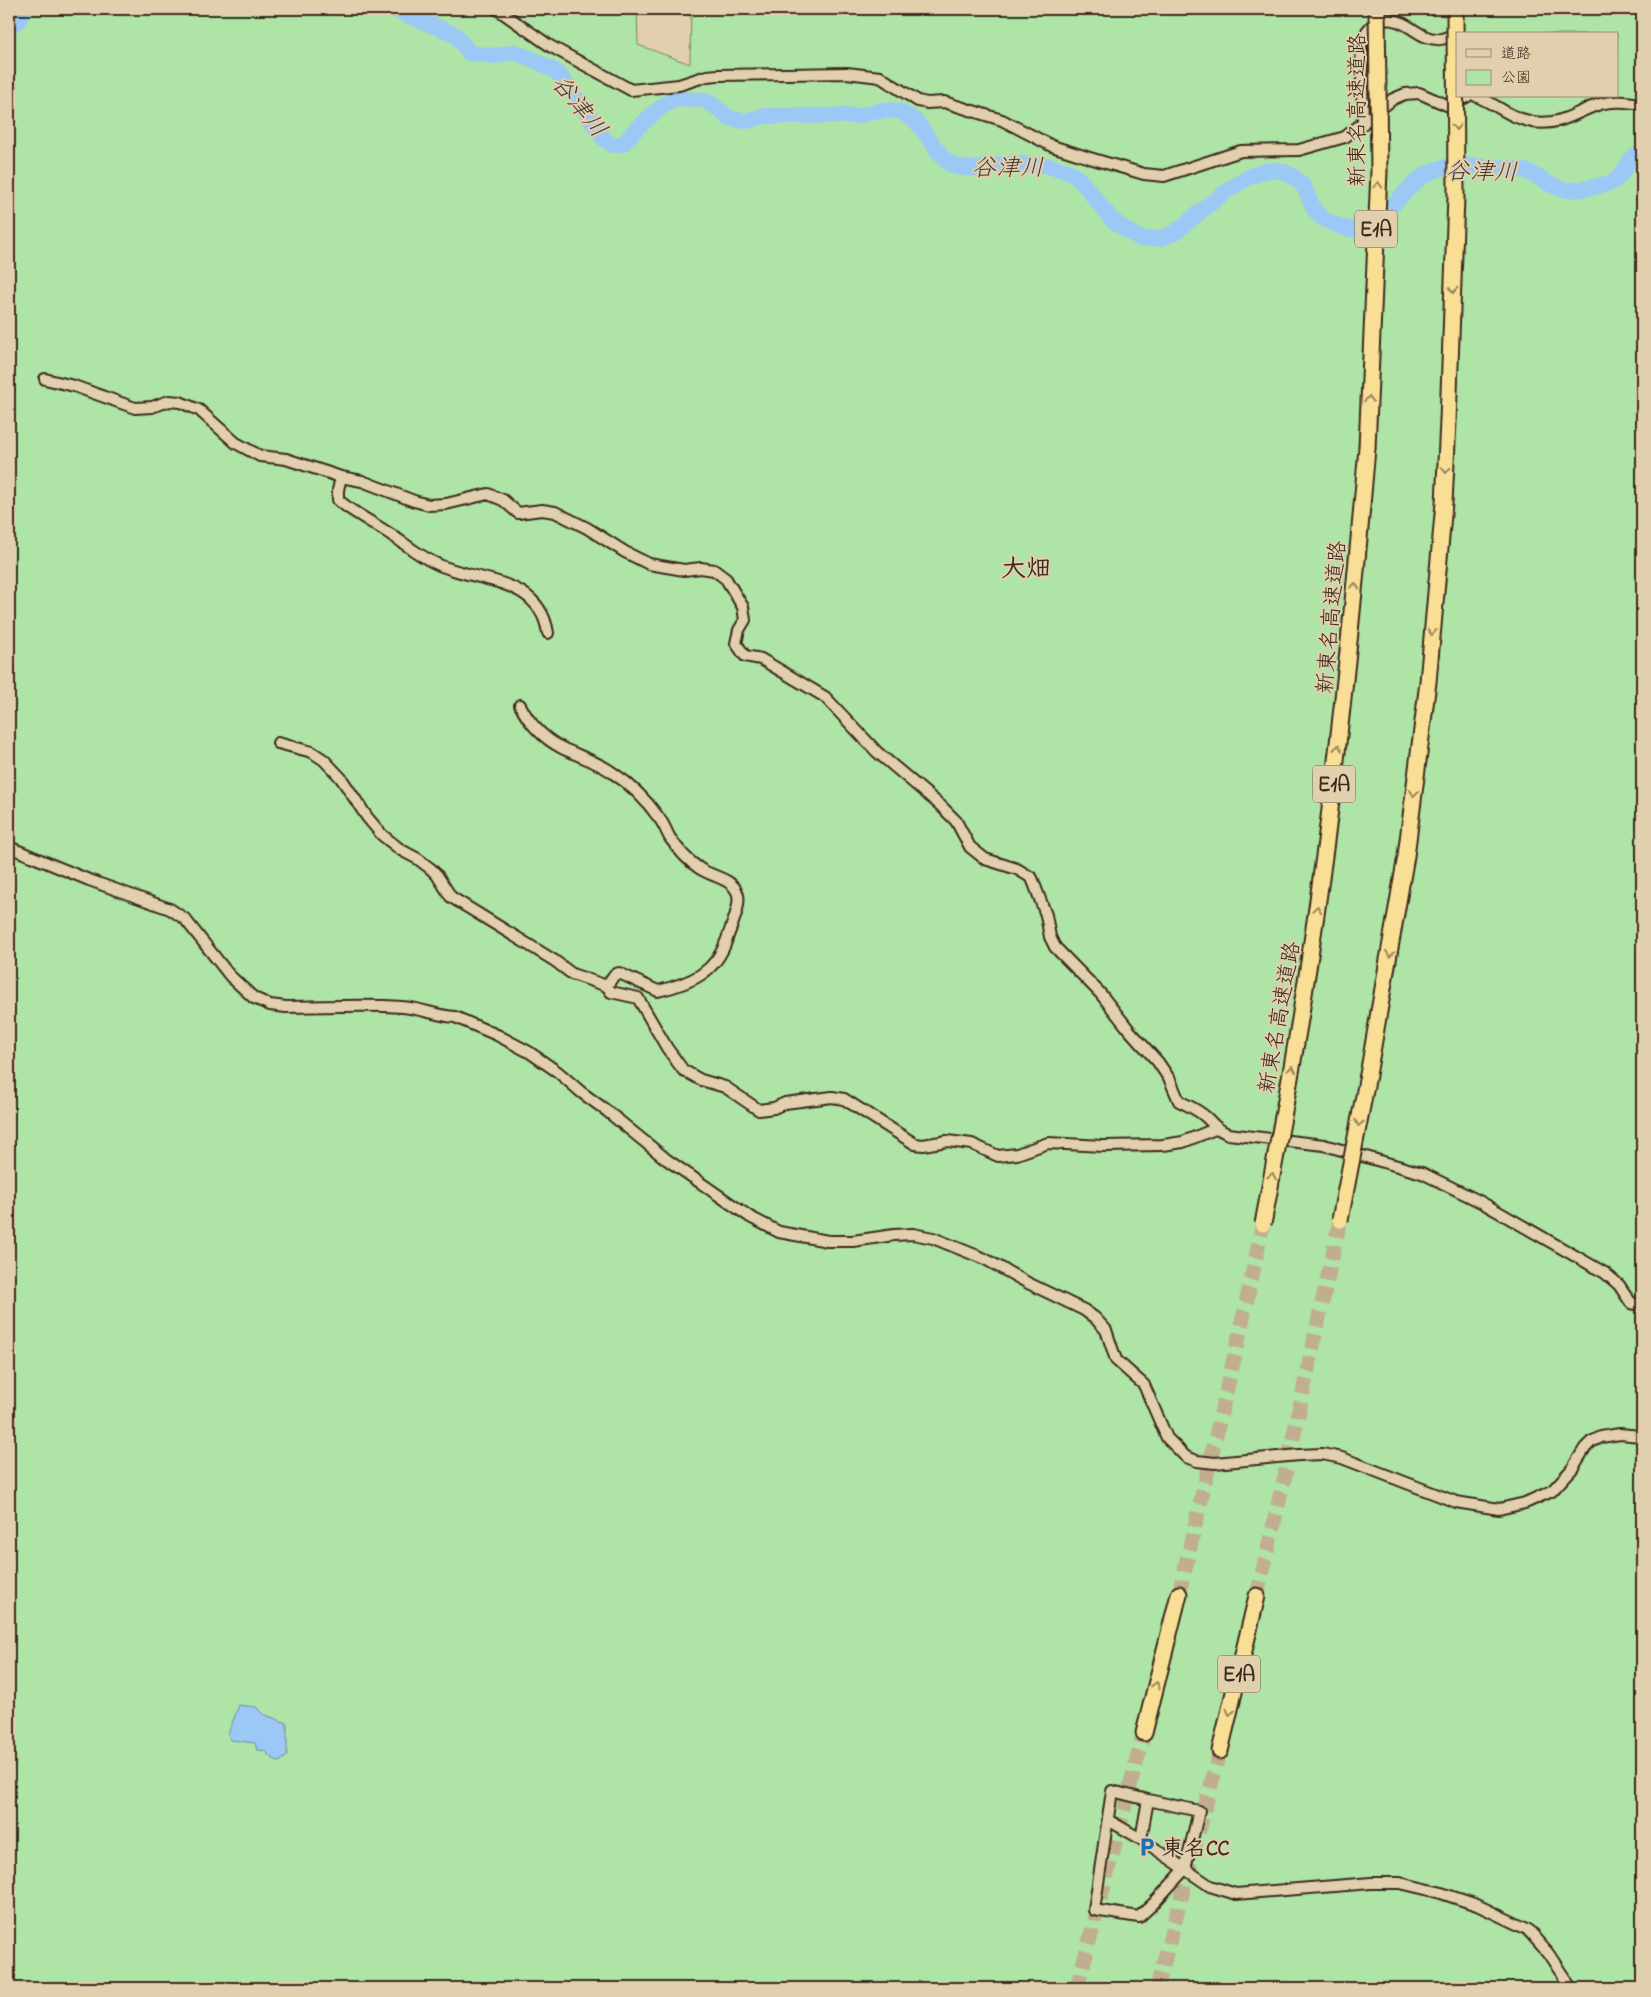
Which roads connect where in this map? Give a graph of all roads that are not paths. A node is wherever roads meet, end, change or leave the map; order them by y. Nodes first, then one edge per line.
1 (497, 9) edge
2 (1377, 9) edge
3 (1454, 9) edge
4 (1464, 98) edge
5 (1479, 98) edge
6 (1642, 104) edge
7 (1363, 124) junction
8 (45, 379) dead end
9 (341, 477) junction
10 (548, 633) dead end
11 (520, 705) dead end
12 (278, 743) dead end
13 (9, 847) edge
14 (607, 986) junction
15 (1215, 1128) junction
16 (1340, 1220) tunnel mouth
17 (1263, 1224) tunnel mouth
18 (1642, 1305) edge
19 (1642, 1438) edge
20 (1179, 1594) tunnel mouth
21 (1257, 1596) tunnel mouth
22 (1144, 1732) tunnel mouth
23 (1220, 1751) tunnel mouth
24 (1148, 1800) junction
25 (1108, 1820) junction
26 (1141, 1839) junction
27 (1185, 1869) junction
28 (1571, 1988) edge

1 - 7 street
17 -> 2 highway, 新東名高速道路 / E1A, bridge
3 - 7 street
3 -> 16 highway, bridge
4 - 7 street
5 - 6 street
8 - 9 street
9 - 10 street
9 - 15 street
11 - 14 street
12 - 14 street
13 - 19 street
14 - 15 street
15 - 18 street
22 -> 20 highway
21 -> 23 highway, E1A
24 - 25 street
24 - 26 street
24 - 27 street
25 - 26 street
25 - 27 street
26 - 27 street
27 - 28 street

